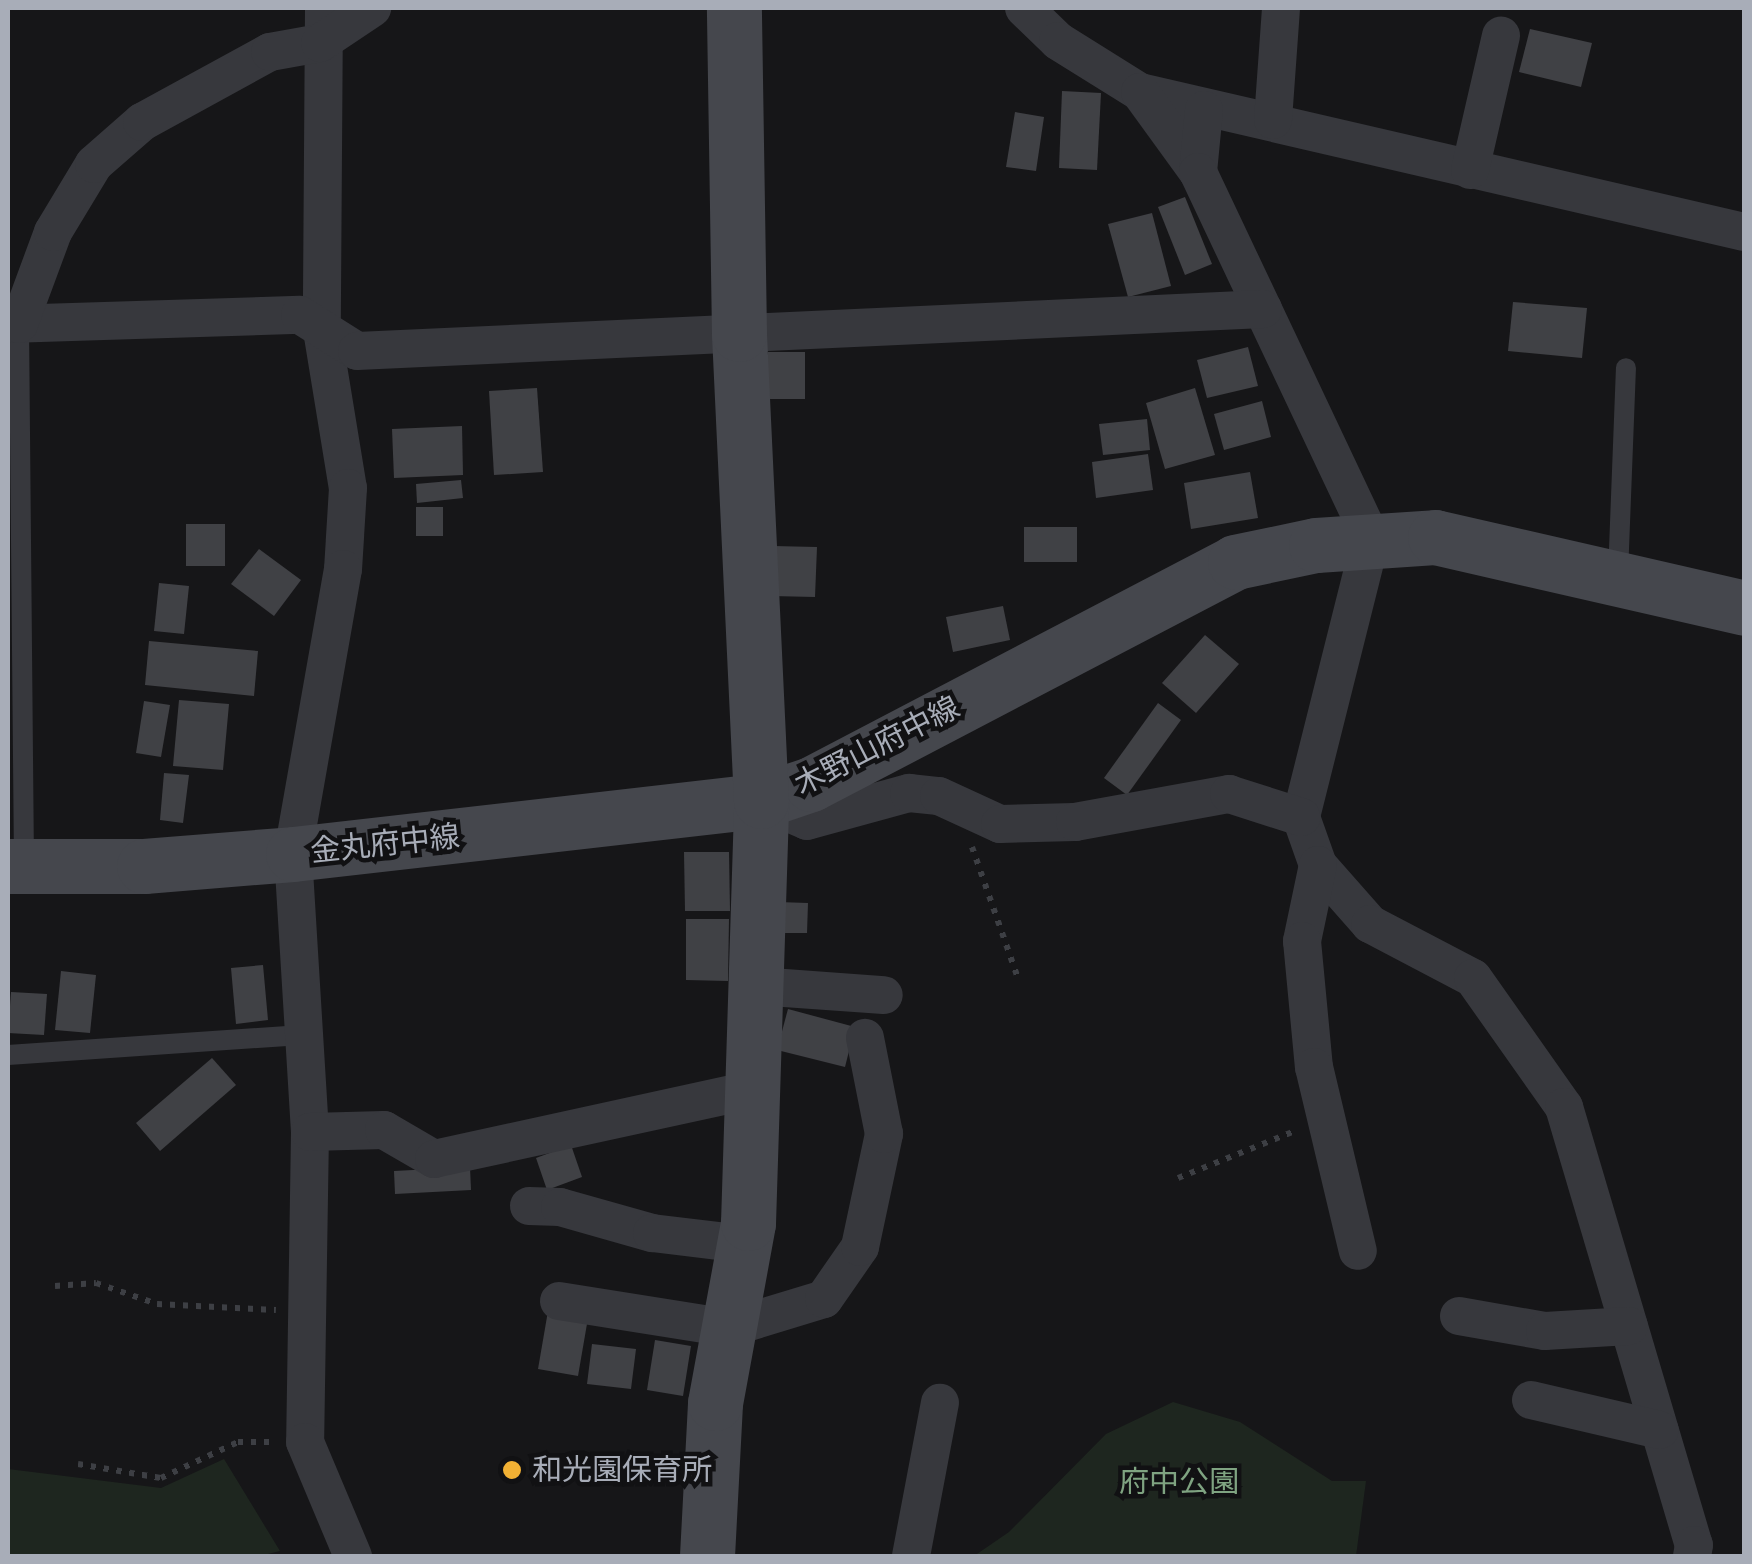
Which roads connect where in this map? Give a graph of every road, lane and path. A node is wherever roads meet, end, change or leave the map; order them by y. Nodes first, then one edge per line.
1 (372, 8) edge
2 (734, 8) edge
3 (1024, 8) edge
4 (1281, 8) edge
5 (322, 26) edge
6 (1502, 36) dead end
7 (1140, 92) junction
8 (1204, 110) junction
9 (1274, 120) junction
10 (1470, 170) junction
11 (1198, 172) junction
12 (1744, 232) edge
13 (1263, 309) junction
14 (14, 324) edge
15 (322, 330) junction
16 (739, 334) junction
17 (1626, 368) dead end
18 (1371, 538) junction
19 (1618, 576) junction
20 (1744, 608) edge
21 (761, 801) junction
22 (972, 811) junction
23 (1301, 818) junction
24 (293, 854) junction
25 (1318, 865) junction
26 (16, 866) edge
27 (1020, 982) dead end
28 (757, 986) junction
29 (884, 994) dead end
30 (304, 1034) junction
31 (865, 1038) dead end
32 (8, 1055) edge
33 (754, 1089) junction
34 (1328, 1114) junction
35 (310, 1132) junction
36 (1178, 1178) dead end
37 (529, 1206) dead end
38 (744, 1244) junction
39 (1358, 1251) dead end
40 (55, 1286) dead end
41 (559, 1301) dead end
42 (308, 1312) junction
43 (1459, 1316) dead end
44 (1629, 1326) junction
45 (729, 1328) junction
46 (1530, 1400) dead end
47 (940, 1403) dead end
48 (1660, 1430) junction
49 (305, 1442) junction
50 (78, 1464) dead end
51 (354, 1556) edge
52 (707, 1556) edge
53 (911, 1556) edge
54 (1692, 1556) edge

1 - 5 street
2 - 16 main road, 木野山府中線
3 - 7 street
4 - 9 street
5 - 14 street
5 - 15 street
6 - 10 street
7 - 8 street
7 - 11 street
8 - 9 street
8 - 11 street
9 - 10 street
10 - 12 street
11 - 13 street
13 - 16 street
13 - 18 street
14 - 15 street
14 - 26 lane
15 - 16 street
15 - 24 street
16 - 21 main road, 木野山府中線
17 - 19 lane
18 - 19 main road, 木野山府中線
18 - 21 main road, 木野山府中線
18 - 23 street
19 - 20 main road, 木野山府中線
21 - 22 street
21 - 24 main road, 金丸府中線
21 - 28 main road
22 - 23 street
22 - 27 path
23 - 25 street
24 - 26 main road, 金丸府中線
24 - 30 street
25 - 34 street
25 - 44 street
28 - 29 street
28 - 33 main road
30 - 32 lane
30 - 35 street
31 - 45 street
33 - 35 street
33 - 38 main road
34 - 36 path
34 - 39 street
35 - 42 street
37 - 38 street
38 - 45 main road
40 - 42 path
41 - 45 street
42 - 49 street
43 - 44 street
44 - 48 street
45 - 52 main road
46 - 48 street
47 - 53 street
48 - 54 street
49 - 50 path
49 - 51 street

